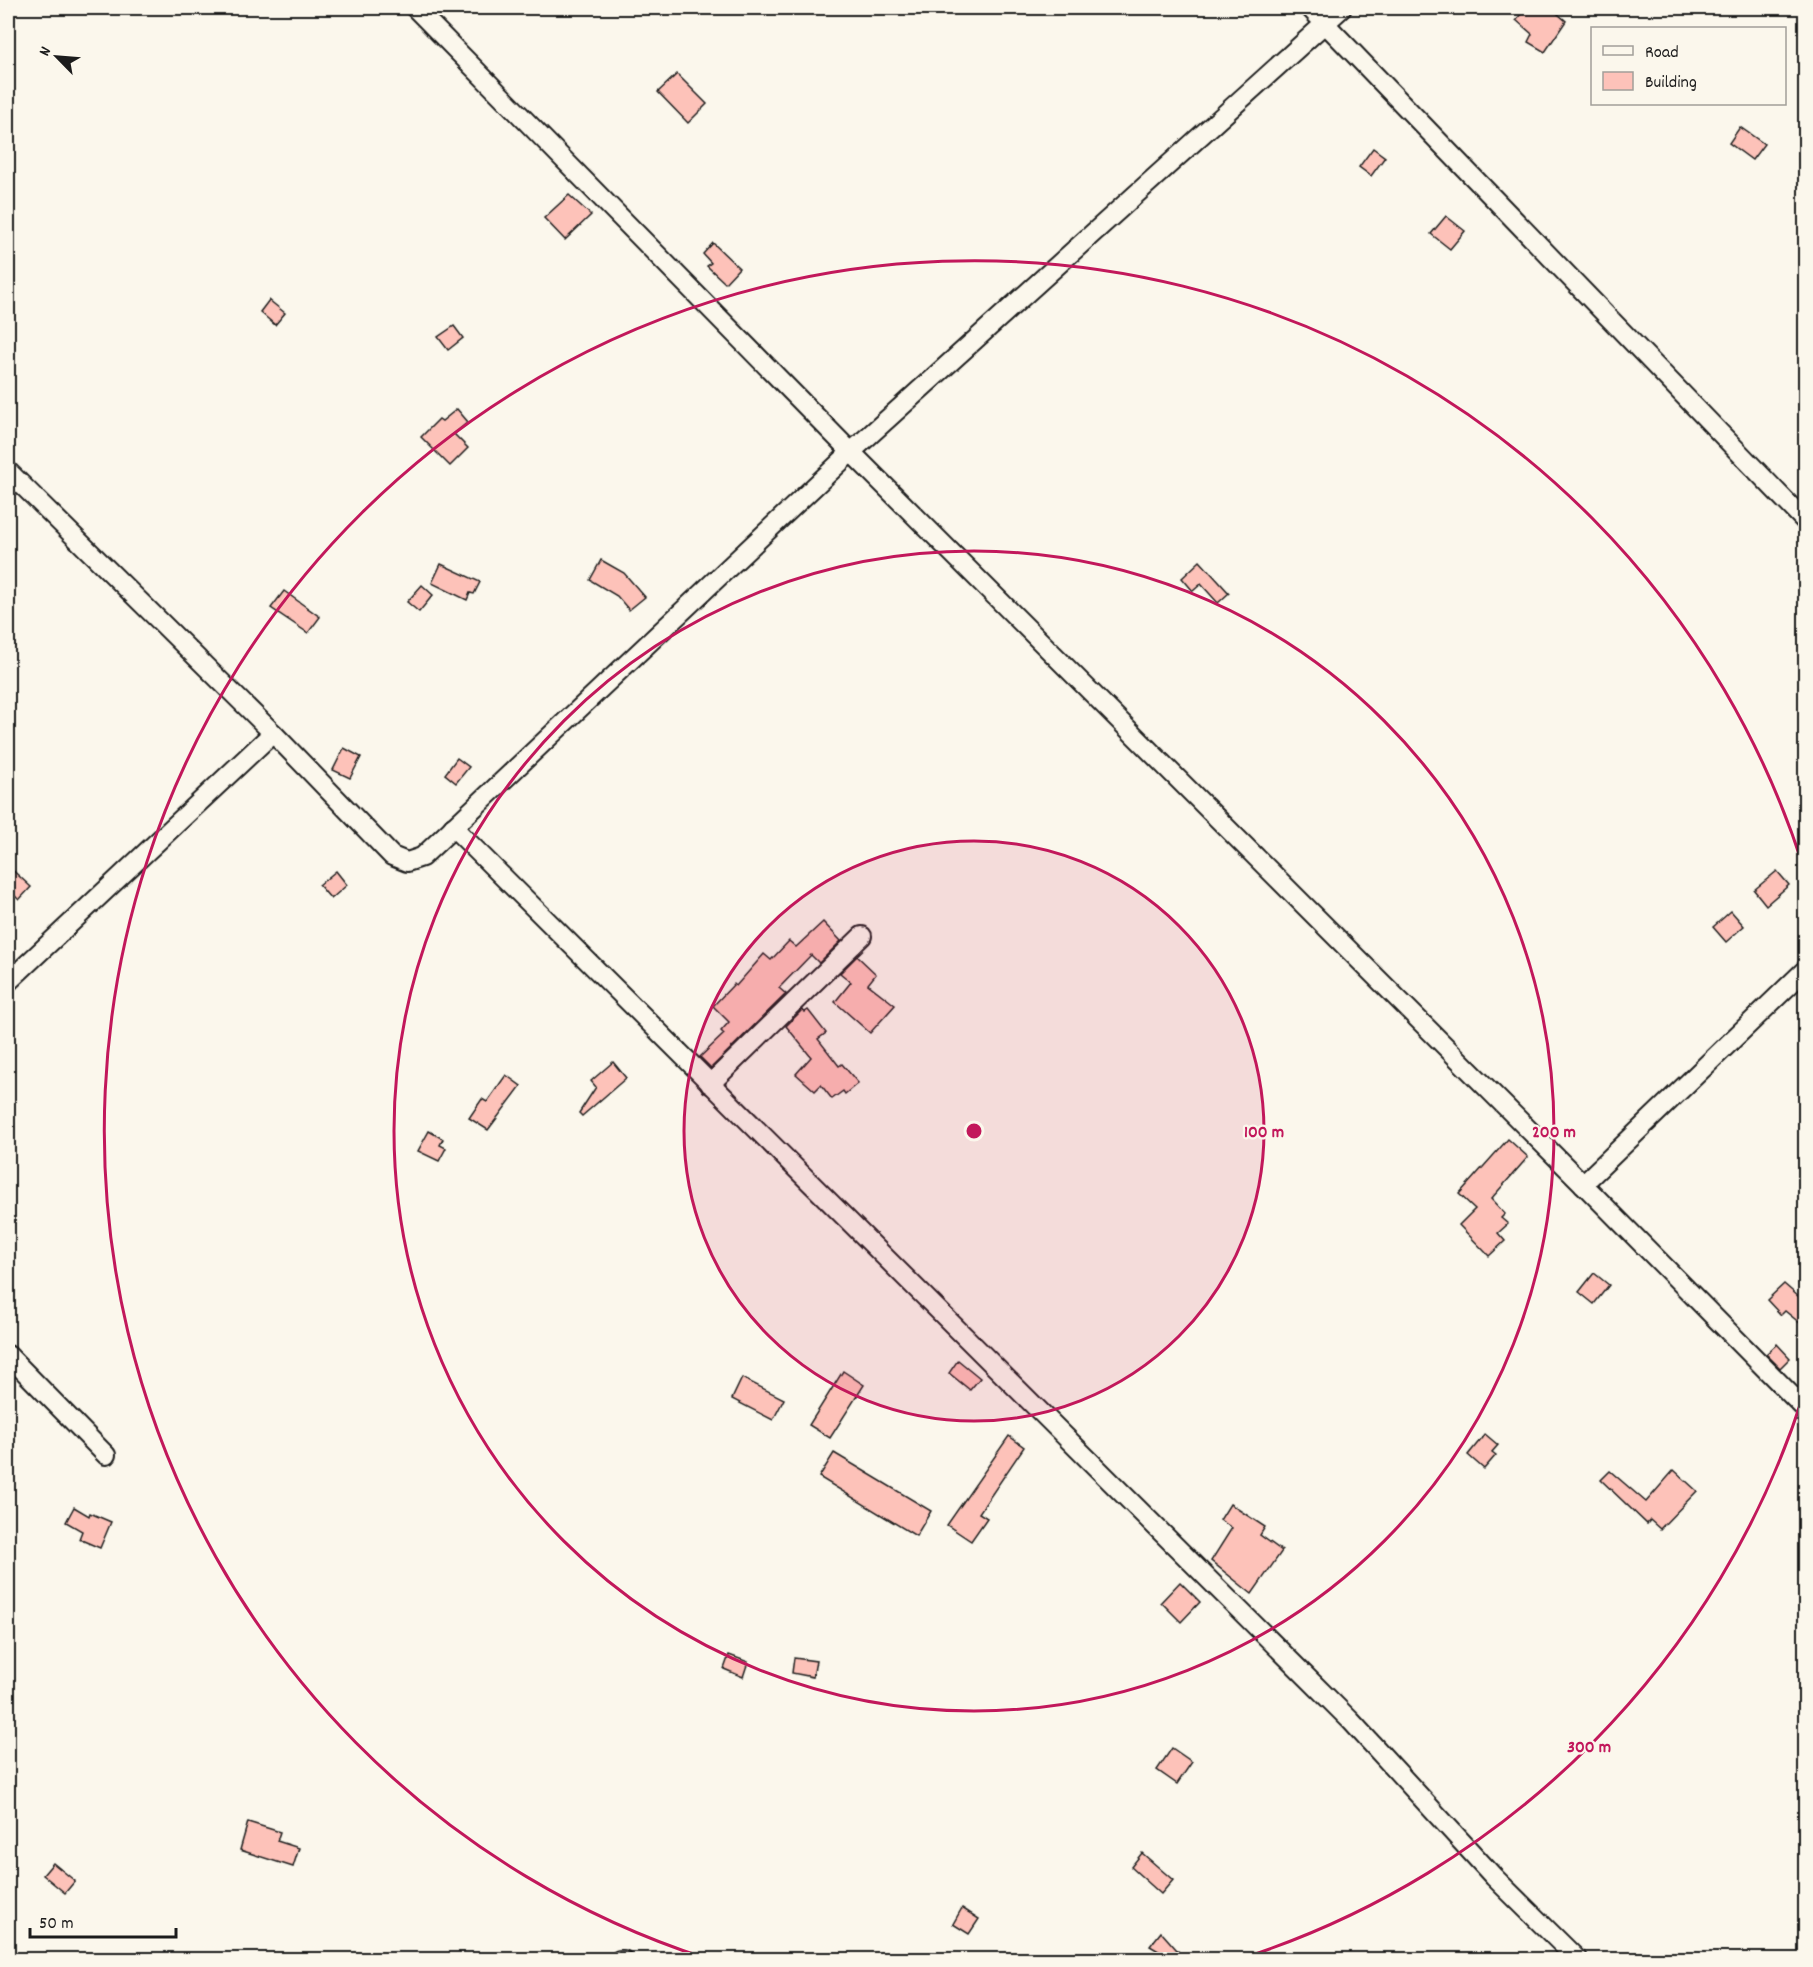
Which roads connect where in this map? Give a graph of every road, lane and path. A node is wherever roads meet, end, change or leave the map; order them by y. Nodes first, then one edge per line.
1 (415, 8) edge
2 (1310, 8) edge
3 (1342, 8) edge
4 (1325, 23) junction
5 (851, 452) junction
6 (8, 471) edge
7 (1806, 522) edge
8 (273, 733) junction
9 (453, 827) junction
10 (862, 936) dead end
11 (1806, 969) edge
12 (8, 982) edge
13 (710, 1084) junction
14 (1582, 1184) junction
15 (8, 1355) edge
16 (1806, 1410) edge
17 (106, 1455) dead end
18 (1578, 1959) edge

1 - 5 street
2 - 4 street
3 - 4 street
4 - 5 street
4 - 7 street
5 - 9 street
5 - 14 street
6 - 8 street
8 - 9 street
8 - 12 street
9 - 13 street
10 - 13 street
11 - 14 street
13 - 18 street
14 - 16 street
15 - 17 street

